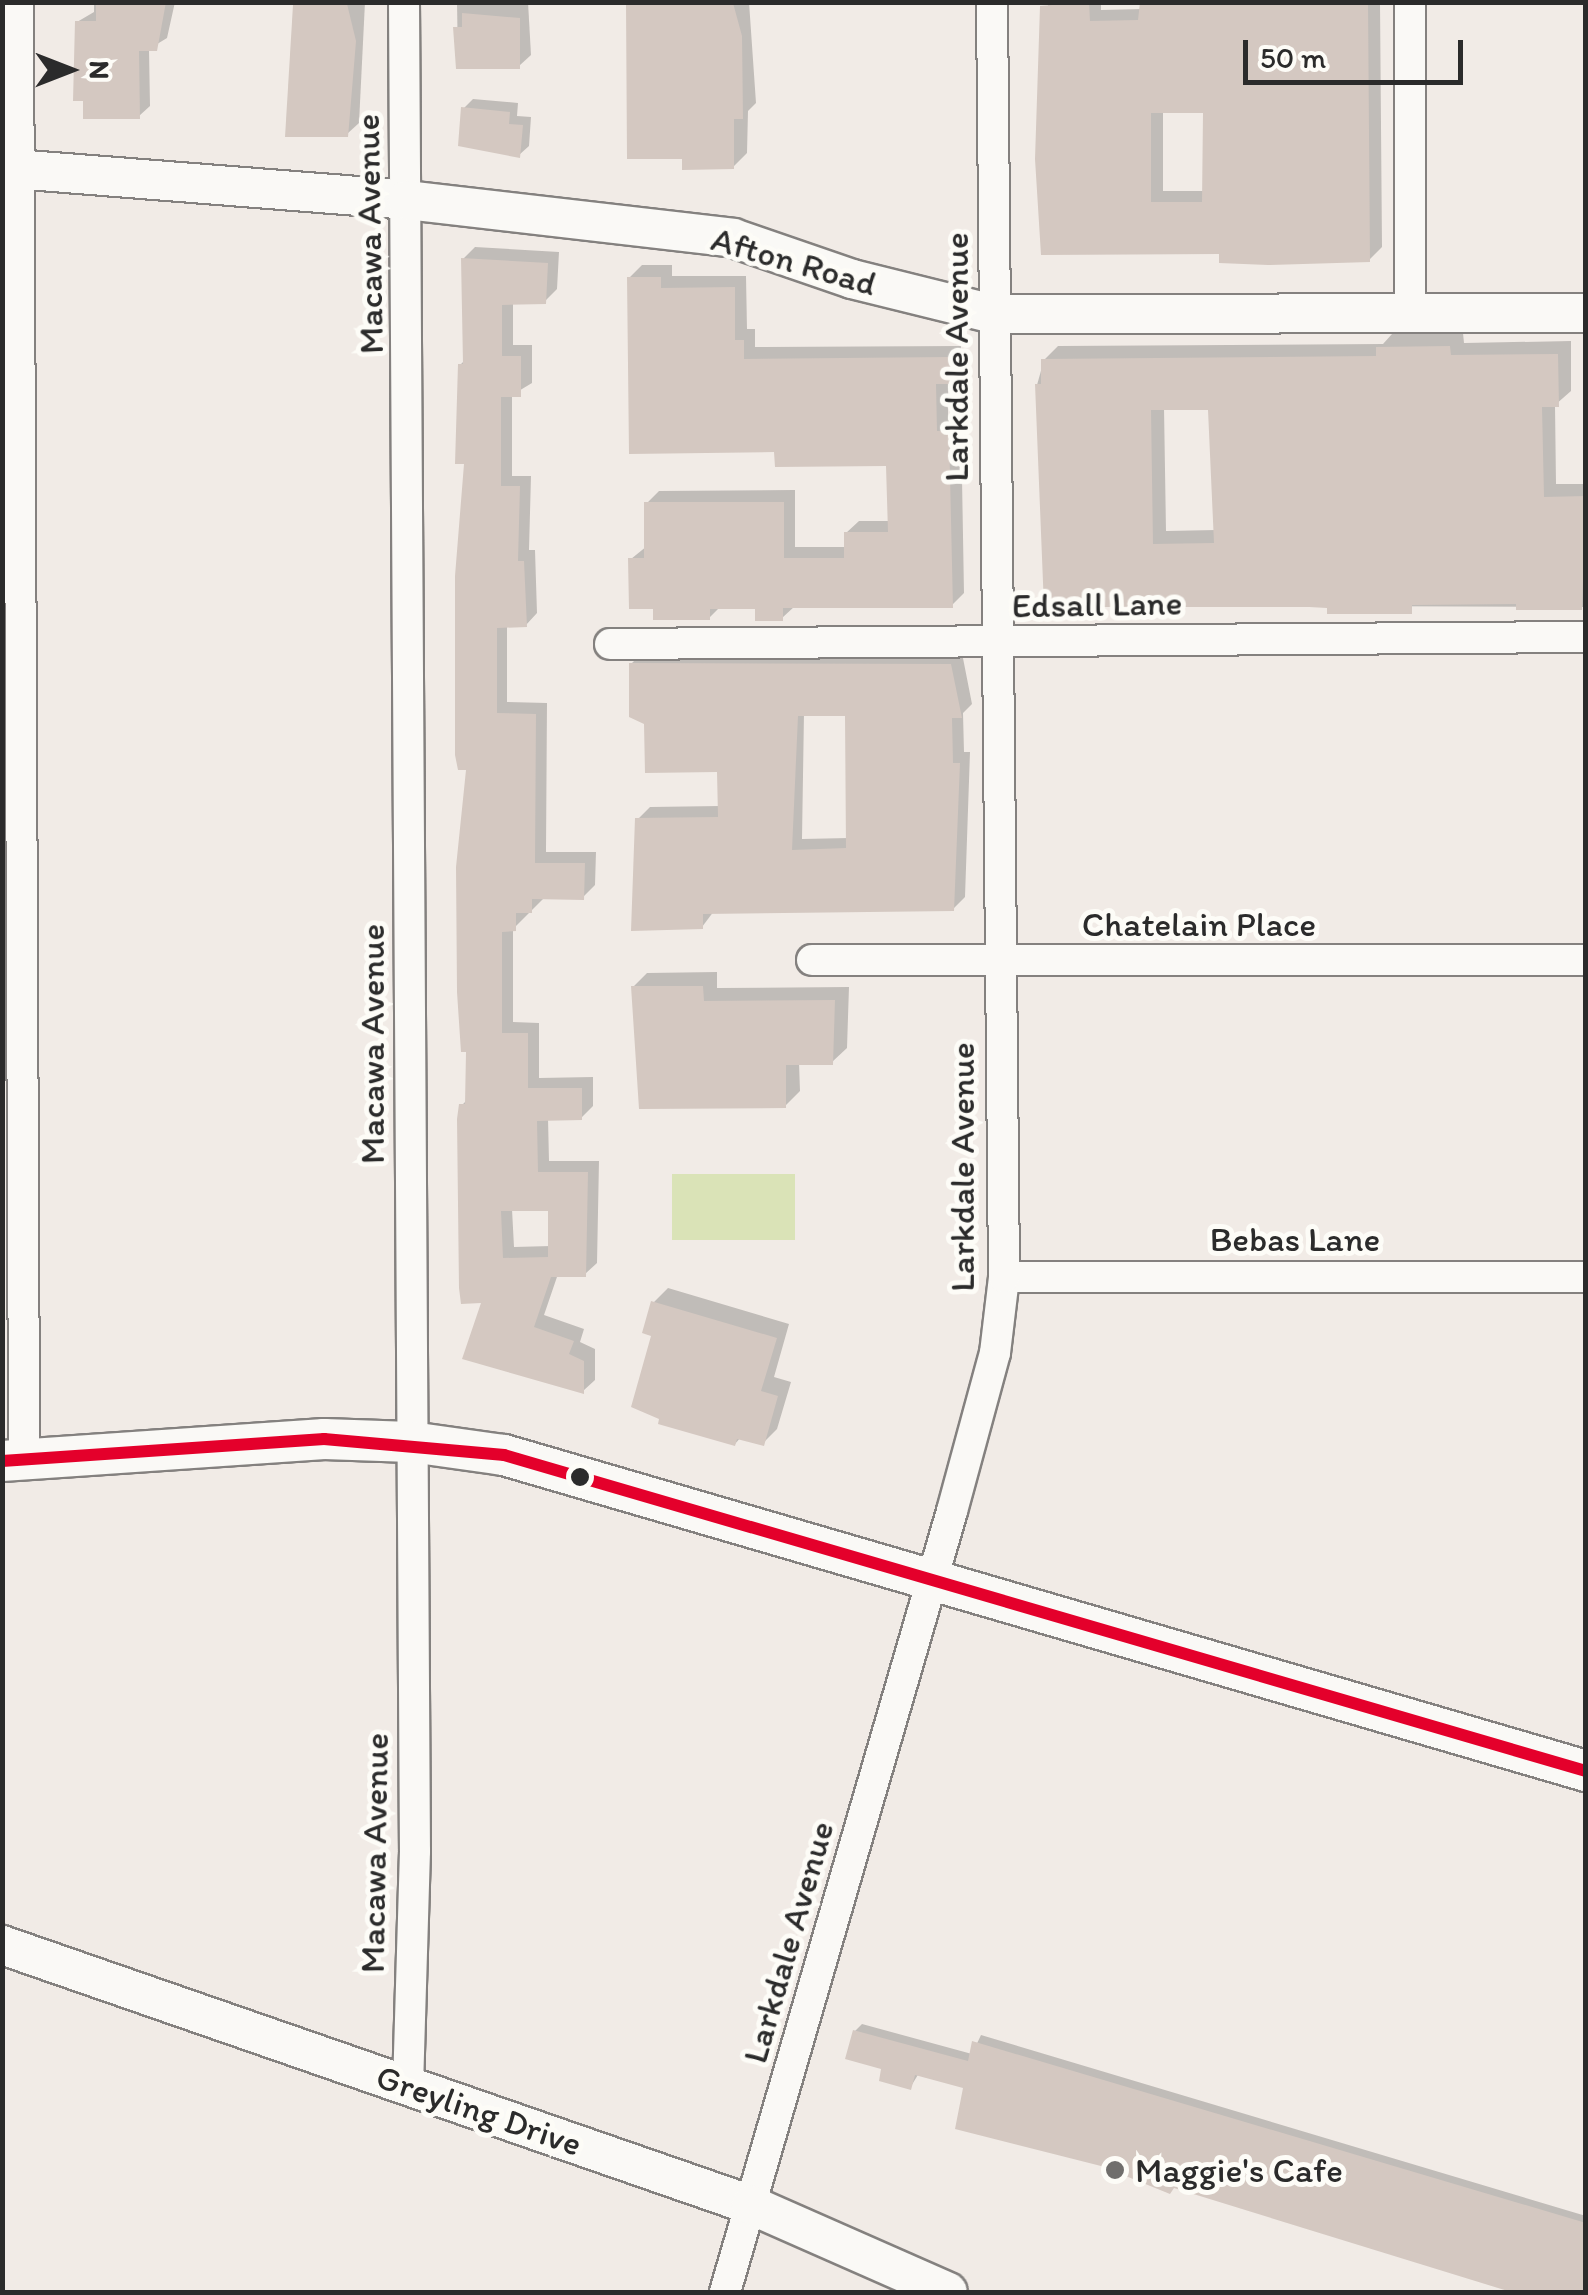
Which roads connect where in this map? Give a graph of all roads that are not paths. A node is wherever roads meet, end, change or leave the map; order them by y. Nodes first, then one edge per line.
1 (18, 2) edge
2 (404, 2) edge
3 (992, 2) edge
4 (1410, 2) edge
5 (11, 169) edge
6 (407, 200) junction
7 (1410, 311) junction
8 (1586, 313) edge
9 (993, 314) junction
10 (1586, 638) edge
11 (994, 642) junction
12 (610, 644) dead end
13 (812, 960) dead end
14 (1586, 960) edge
15 (996, 962) junction
16 (1004, 1277) junction
17 (1586, 1277) edge
18 (411, 1442) junction
19 (13, 1461) edge
20 (932, 1579) junction
21 (1586, 1771) edge
22 (2, 1946) edge
23 (408, 2085) junction
24 (751, 2205) junction
25 (725, 2292) edge
26 (948, 2292) edge

1 - 5 street
2 - 6 street, Macawa Avenue
3 - 9 street, Larkdale Avenue
4 - 7 street
5 - 6 street, Afton Road
5 - 19 street
6 - 9 street, Afton Road
6 - 18 street, Macawa Avenue
7 - 8 street, Afton Road
7 - 9 street, Afton Road
9 - 11 street, Larkdale Avenue
10 - 11 street, Edsall Lane
11 - 12 street, Edsall Lane
11 - 15 street, Larkdale Avenue
13 - 15 street, Chatelain Place
14 - 15 street, Chatelain Place
15 - 16 street, Larkdale Avenue
16 - 17 street, Bebas Lane
16 - 20 street, Larkdale Avenue
18 - 19 main road
18 - 20 main road
18 - 23 street, Macawa Avenue
20 - 21 main road
20 - 24 street, Larkdale Avenue
22 - 23 street, Greyling Drive
23 - 24 street, Greyling Drive
24 - 25 street, Larkdale Avenue
24 - 26 street, Greyling Drive

